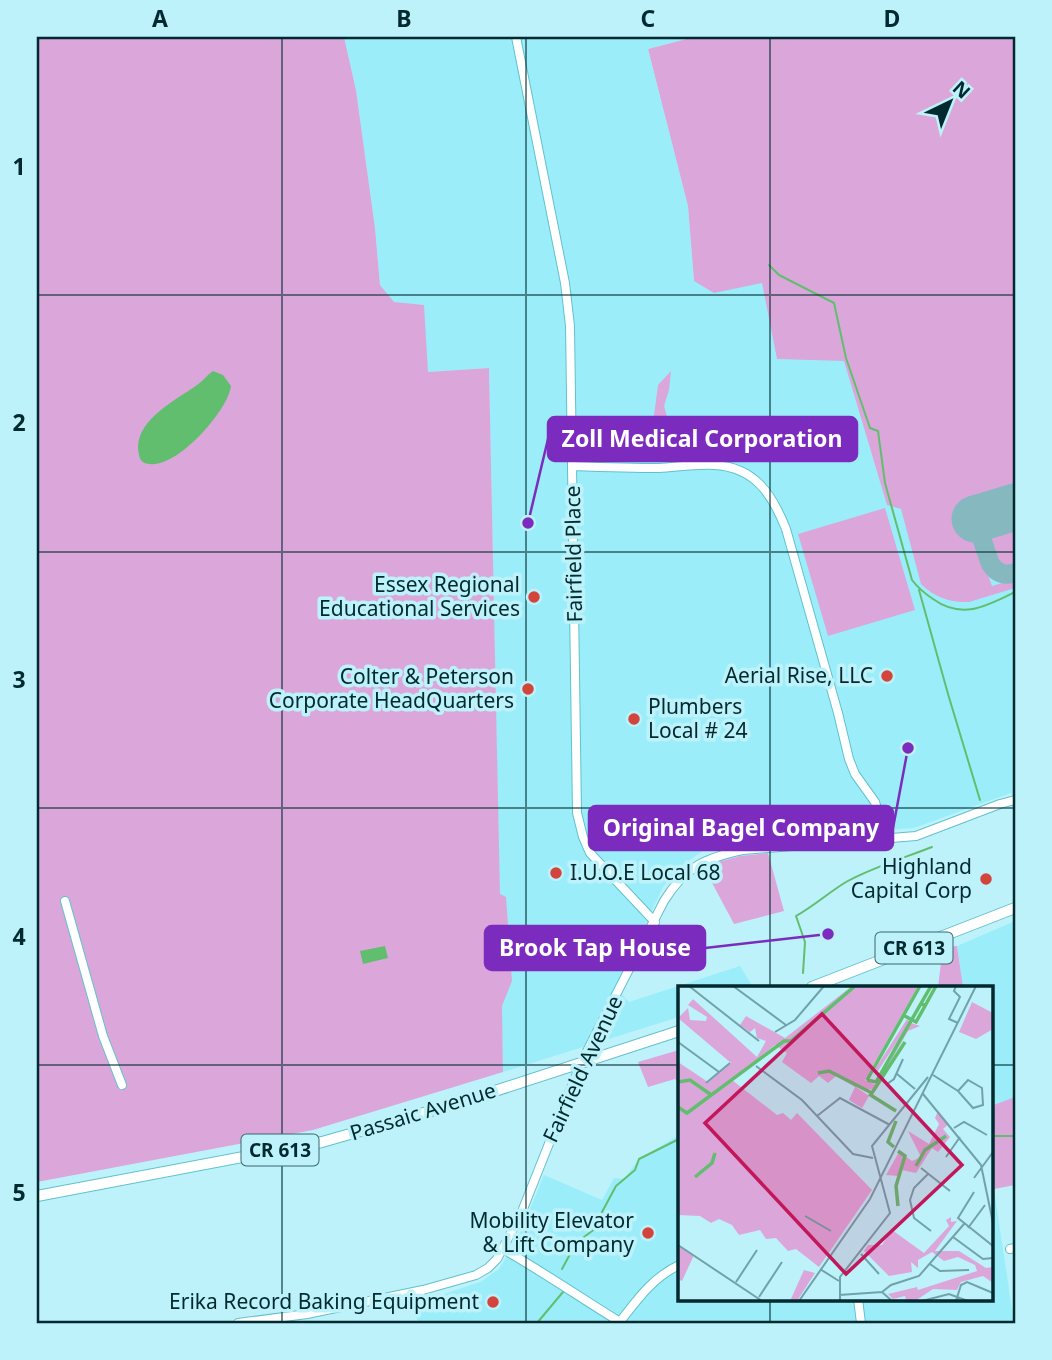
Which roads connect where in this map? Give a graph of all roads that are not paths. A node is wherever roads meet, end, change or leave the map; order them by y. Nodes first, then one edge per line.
1 (516, 37) edge
2 (572, 466) junction
3 (1015, 800) edge
4 (886, 838) junction
5 (65, 901) dead end
6 (1015, 908) edge
7 (655, 922) junction
8 (815, 986) edge
9 (678, 1031) edge
10 (581, 1063) junction
11 (122, 1085) dead end
12 (37, 1196) edge
13 (503, 1249) junction
14 (678, 1266) edge
15 (858, 1300) edge
16 (238, 1323) edge
17 (620, 1323) edge
18 (862, 1323) edge

1 - 2 street, Fairfield Place
2 - 4 street
2 - 7 street, Fairfield Place
3 - 4 street, Fairfield Avenue
4 - 7 street, Fairfield Avenue
5 - 11 street
6 - 8 main road, CR 613
7 - 10 street, Fairfield Avenue
9 - 10 main road, Passaic Avenue / CR 613
10 - 12 main road, Passaic Avenue / CR 613
10 - 13 street, Fairfield Avenue
13 - 16 street, Fairfield Avenue
13 - 17 street
14 - 17 street
15 - 18 street

